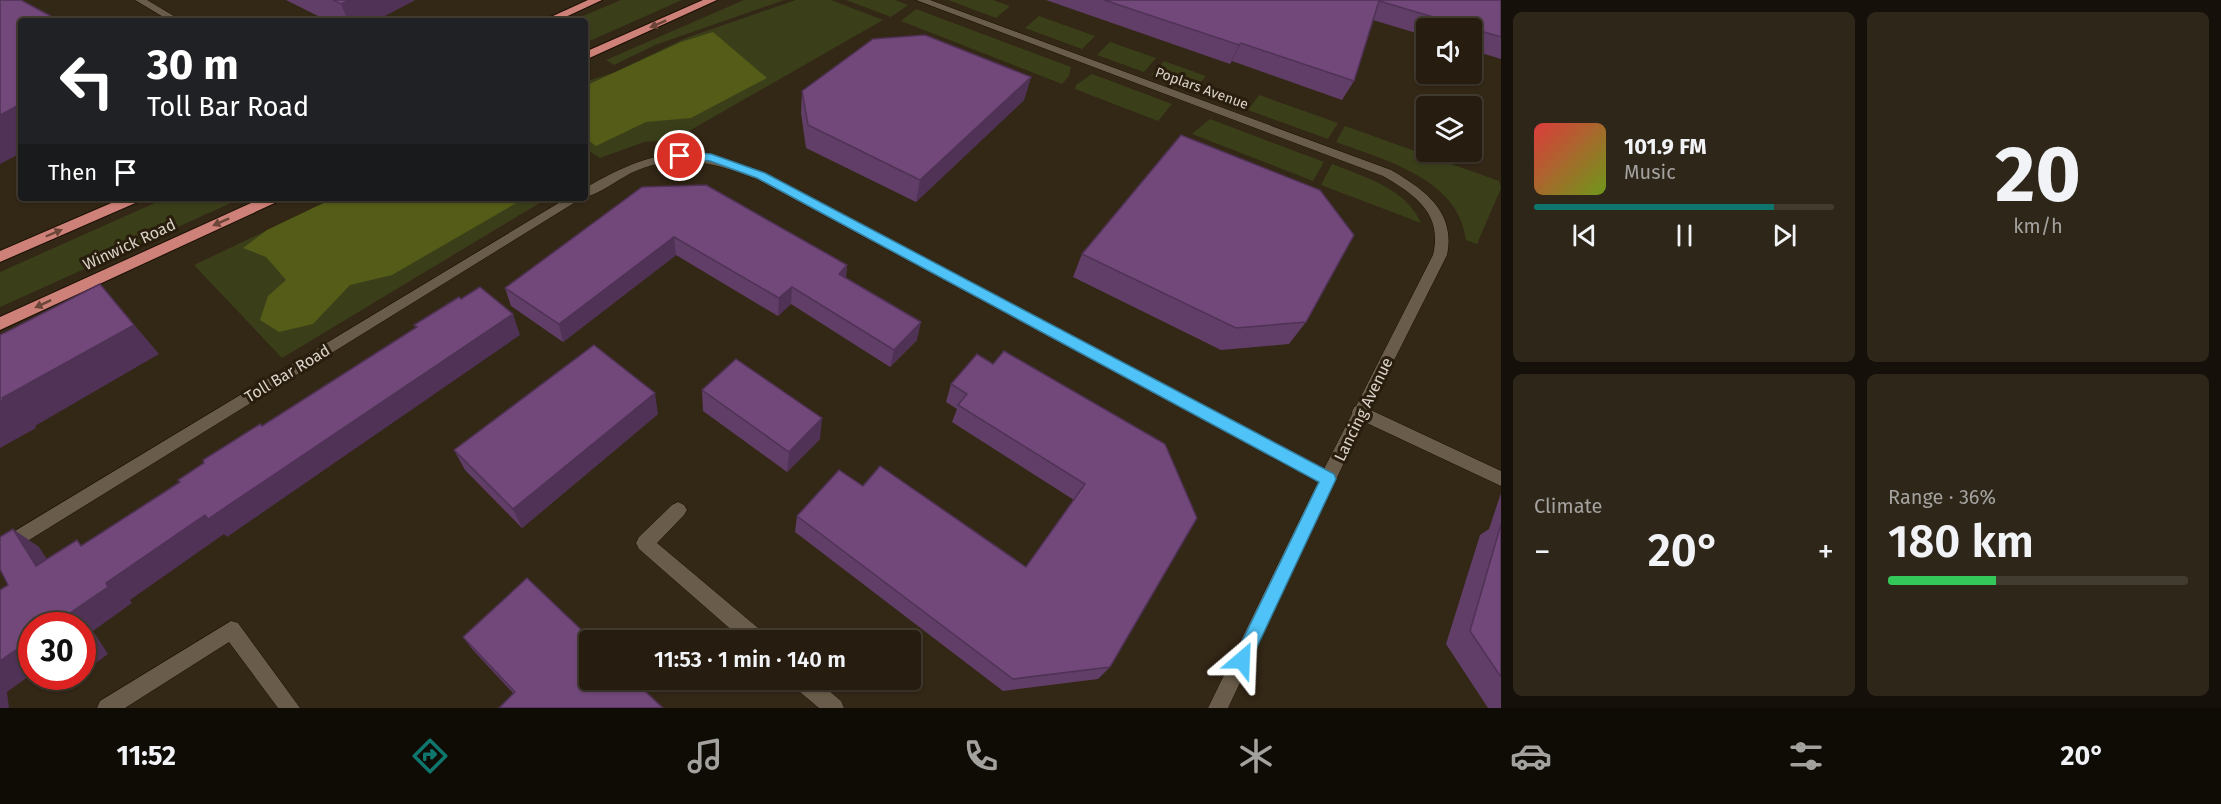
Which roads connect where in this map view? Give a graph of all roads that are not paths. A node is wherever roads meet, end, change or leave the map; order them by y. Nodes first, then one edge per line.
1 (140, 0) edge
2 (591, 0) edge
3 (597, 0) edge
4 (712, 0) edge
5 (921, 0) edge
6 (574, 10) junction
7 (172, 18) edge
8 (555, 18) edge
9 (588, 55) edge
10 (588, 191) edge
11 (128, 201) edge
12 (267, 201) edge
13 (571, 201) edge
14 (1444, 240) joint
15 (0, 257) edge
16 (0, 324) edge
17 (1360, 412) junction
18 (1328, 479) junction
19 (1501, 479) edge
20 (678, 510) dead end
21 (0, 550) edge
22 (745, 630) edge
23 (813, 690) edge
24 (107, 708) edge
25 (290, 708) edge
26 (834, 708) edge
27 (1218, 708) edge

1 - 7 street
2 - 6 highway
3 - 6 highway
4 -> 9 highway
5 - 14 street, Poplars Avenue
6 - 8 highway
10 - 18 street
15 -> 11 highway
12 -> 16 highway, Winwick Road
13 - 21 street, Toll Bar Road
14 - 17 street, Lancing Avenue
17 - 18 street, Lancing Avenue
17 - 19 street
18 - 27 street, Lancing Avenue
20 - 22 street
23 - 26 street
24 - 25 street

